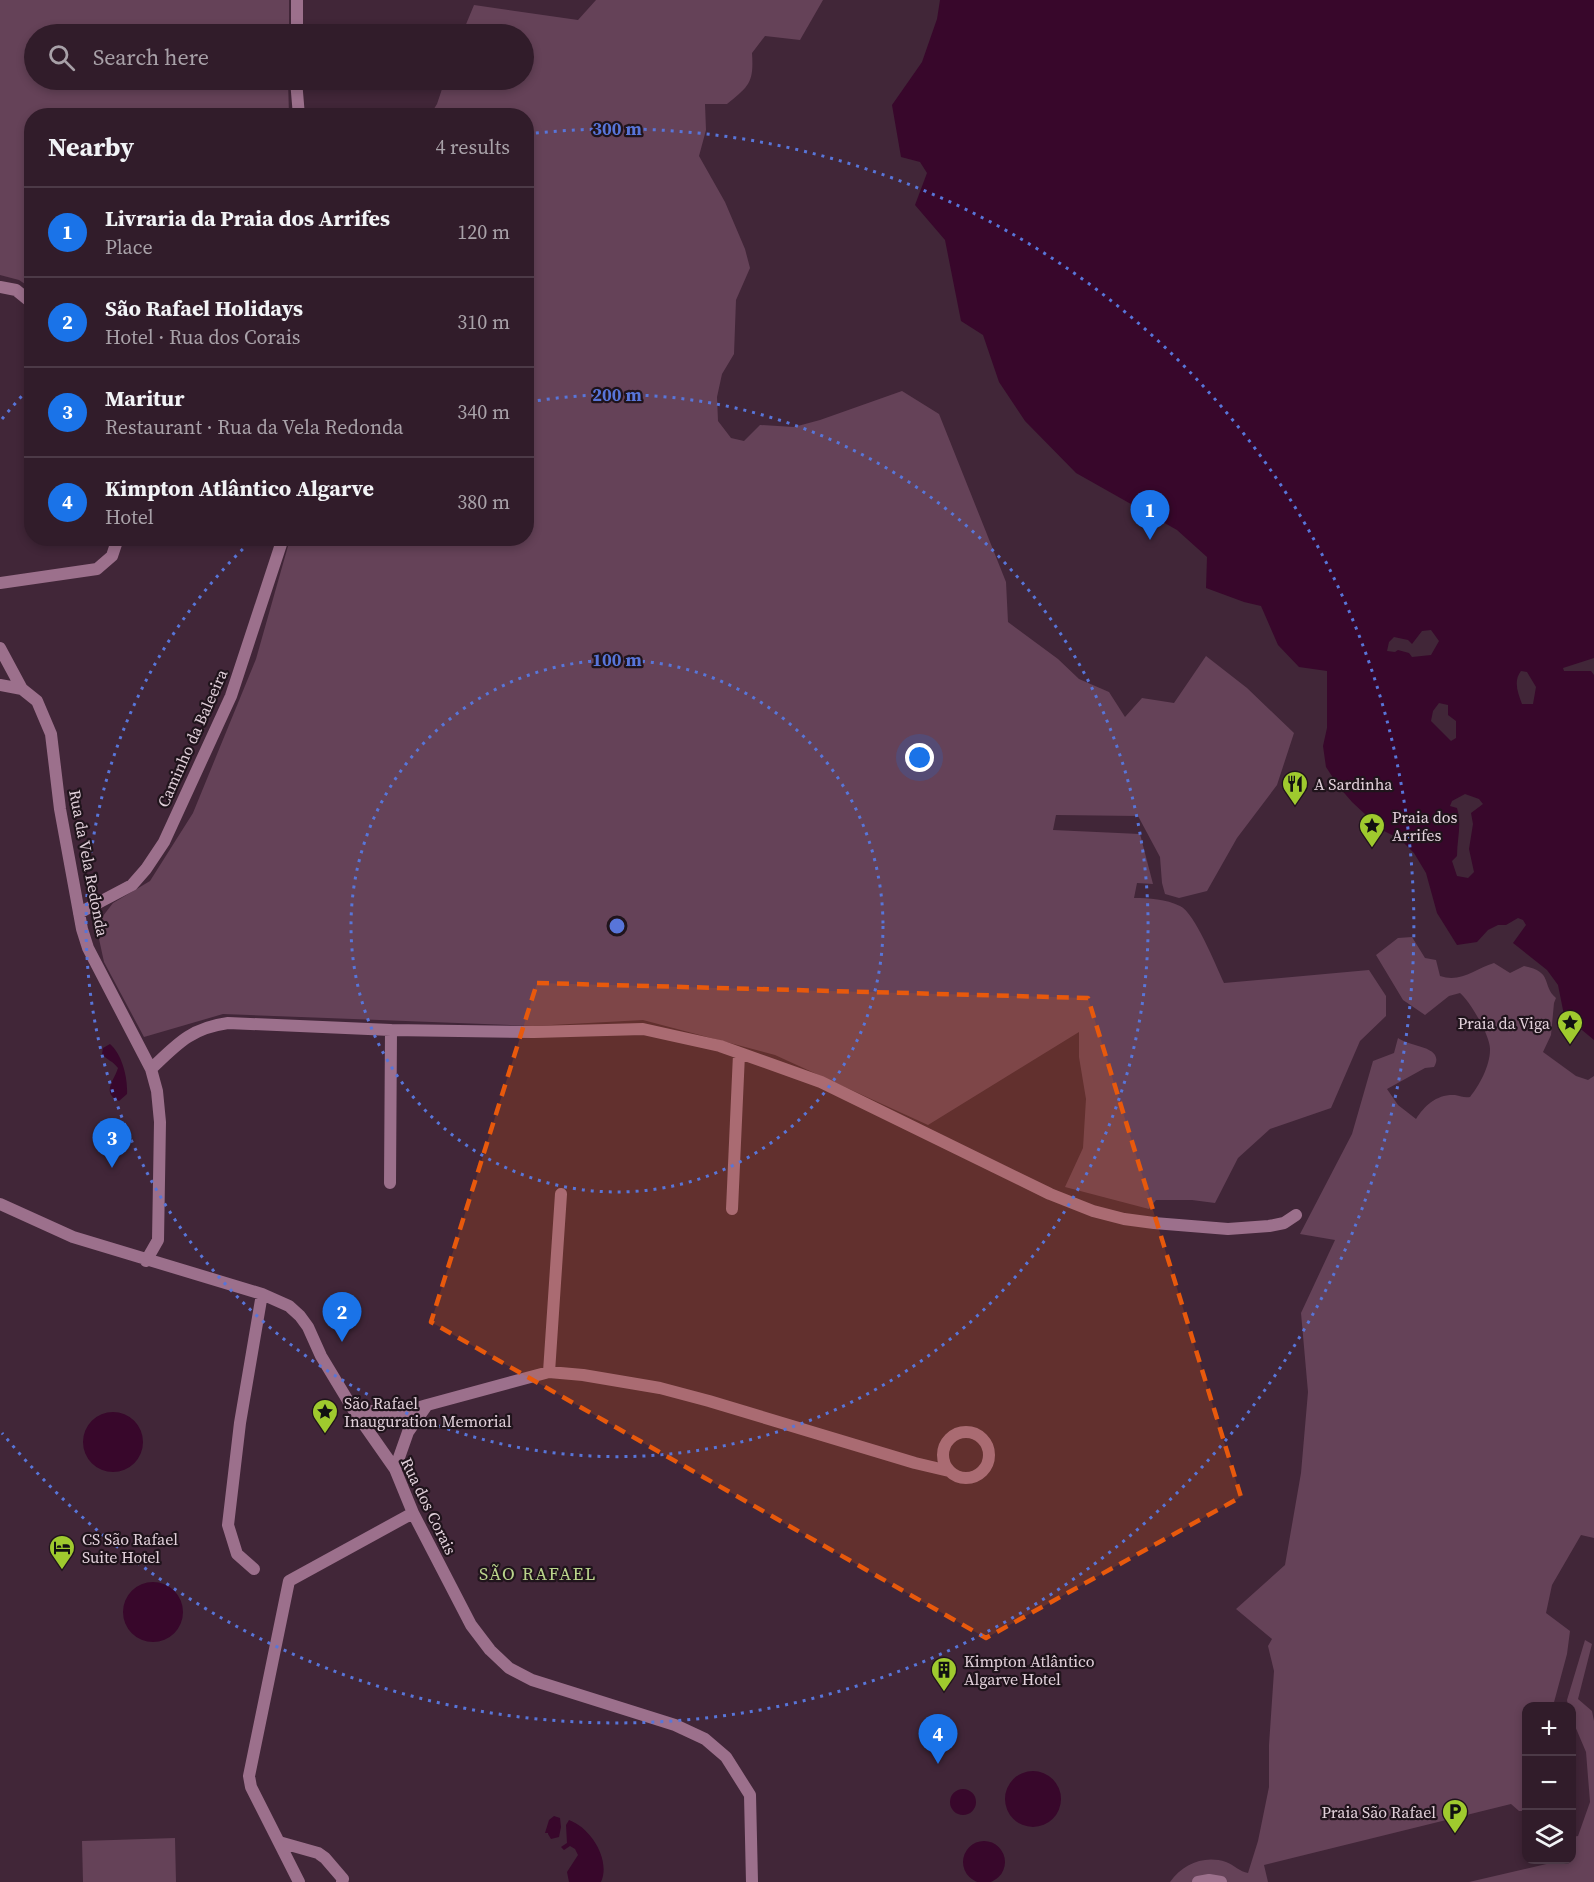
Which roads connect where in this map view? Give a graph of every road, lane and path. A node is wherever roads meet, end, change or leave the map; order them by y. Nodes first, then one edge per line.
1 (297, 0) edge
2 (297, 24) edge
3 (297, 90) edge
4 (298, 108) edge
5 (0, 287) edge
6 (24, 296) edge
7 (115, 546) edge
8 (280, 546) edge
9 (0, 583) edge
10 (0, 648) edge
11 (0, 685) edge
12 (22, 689) junction
13 (79, 914) junction
14 (390, 1030) junction
15 (739, 1054) junction
16 (151, 1068) junction
17 (390, 1183) dead end
18 (561, 1194) dead end
19 (0, 1204) edge
20 (732, 1209) dead end
21 (1296, 1215) dead end
22 (146, 1261) junction
23 (262, 1294) junction
24 (549, 1372) junction
25 (428, 1405) junction
26 (353, 1409) junction
27 (395, 1469) junction
28 (950, 1471) dead end
29 (413, 1513) junction
30 (254, 1569) dead end
31 (279, 1842) junction
32 (299, 1882) edge
33 (342, 1882) edge
34 (752, 1882) edge
35 (1197, 1882) edge
36 (1221, 1882) edge

1 - 2 street
3 - 4 street
5 - 6 street
7 - 9 street
8 - 13 street, Caminho da Baleeira
10 - 12 street, Rua da Vela Redonda
11 - 12 street
12 - 13 street, Rua da Vela Redonda
13 - 16 street, Rua da Vela Redonda
14 - 15 street
14 - 16 street
14 - 17 street
15 - 20 street
15 - 21 street
16 - 22 street, Rua da Vela Redonda
18 - 24 street
19 - 22 street, Rua dos Corais
22 - 23 street, Rua dos Corais
23 - 26 street, Rua dos Corais
23 - 30 street
24 - 25 street
24 - 28 street
25 - 26 street
25 - 27 street
26 - 27 street, Rua dos Corais
27 - 29 street, Rua dos Corais
29 - 31 street
29 - 34 street, Rua dos Corais
31 - 32 street
31 - 33 street
35 - 36 street

